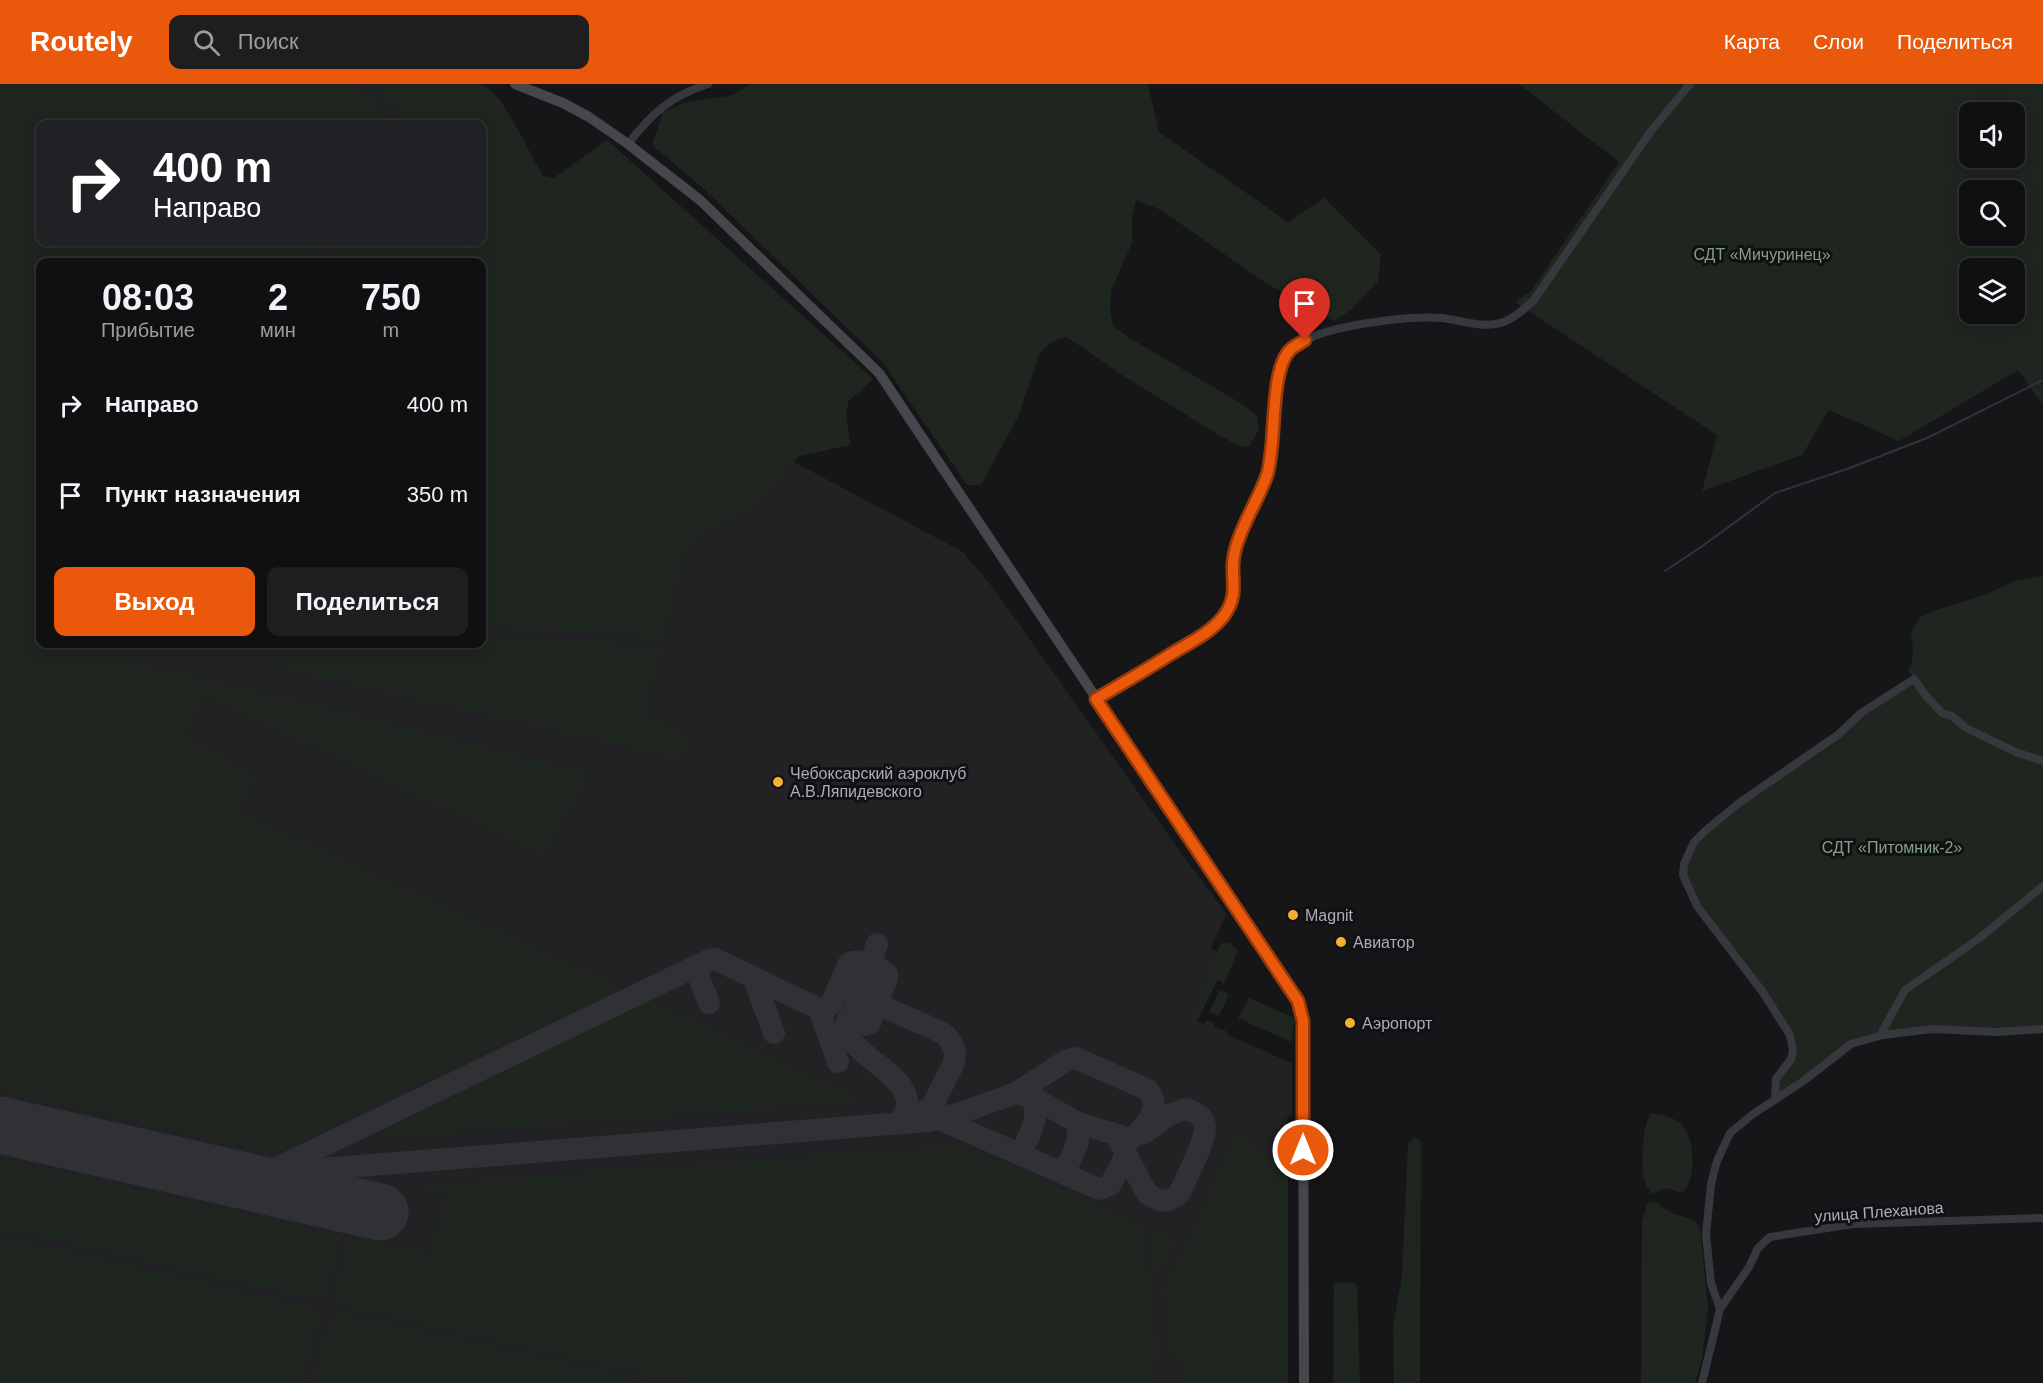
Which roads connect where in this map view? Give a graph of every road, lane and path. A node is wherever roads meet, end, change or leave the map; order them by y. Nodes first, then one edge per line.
1 (515, 84) edge
2 (708, 84) edge
3 (1690, 84) edge
4 (538, 88) edge
5 (628, 144) junction
6 (1096, 699) junction
7 (2043, 761) edge
8 (2043, 886) edge
9 (2043, 1029) edge
10 (1883, 1035) junction
11 (1775, 1099) junction
12 (2043, 1218) edge
13 (1720, 1309) junction
14 (1304, 1383) edge
15 (1701, 1383) edge

1 - 4 street
2 - 5 street
3 - 6 street
4 - 5 street
5 - 6 street
6 - 14 street
7 - 11 street
8 - 10 street
9 - 10 street
10 - 11 street
11 - 13 street
12 - 13 street, улица Плеханова
13 - 15 street

